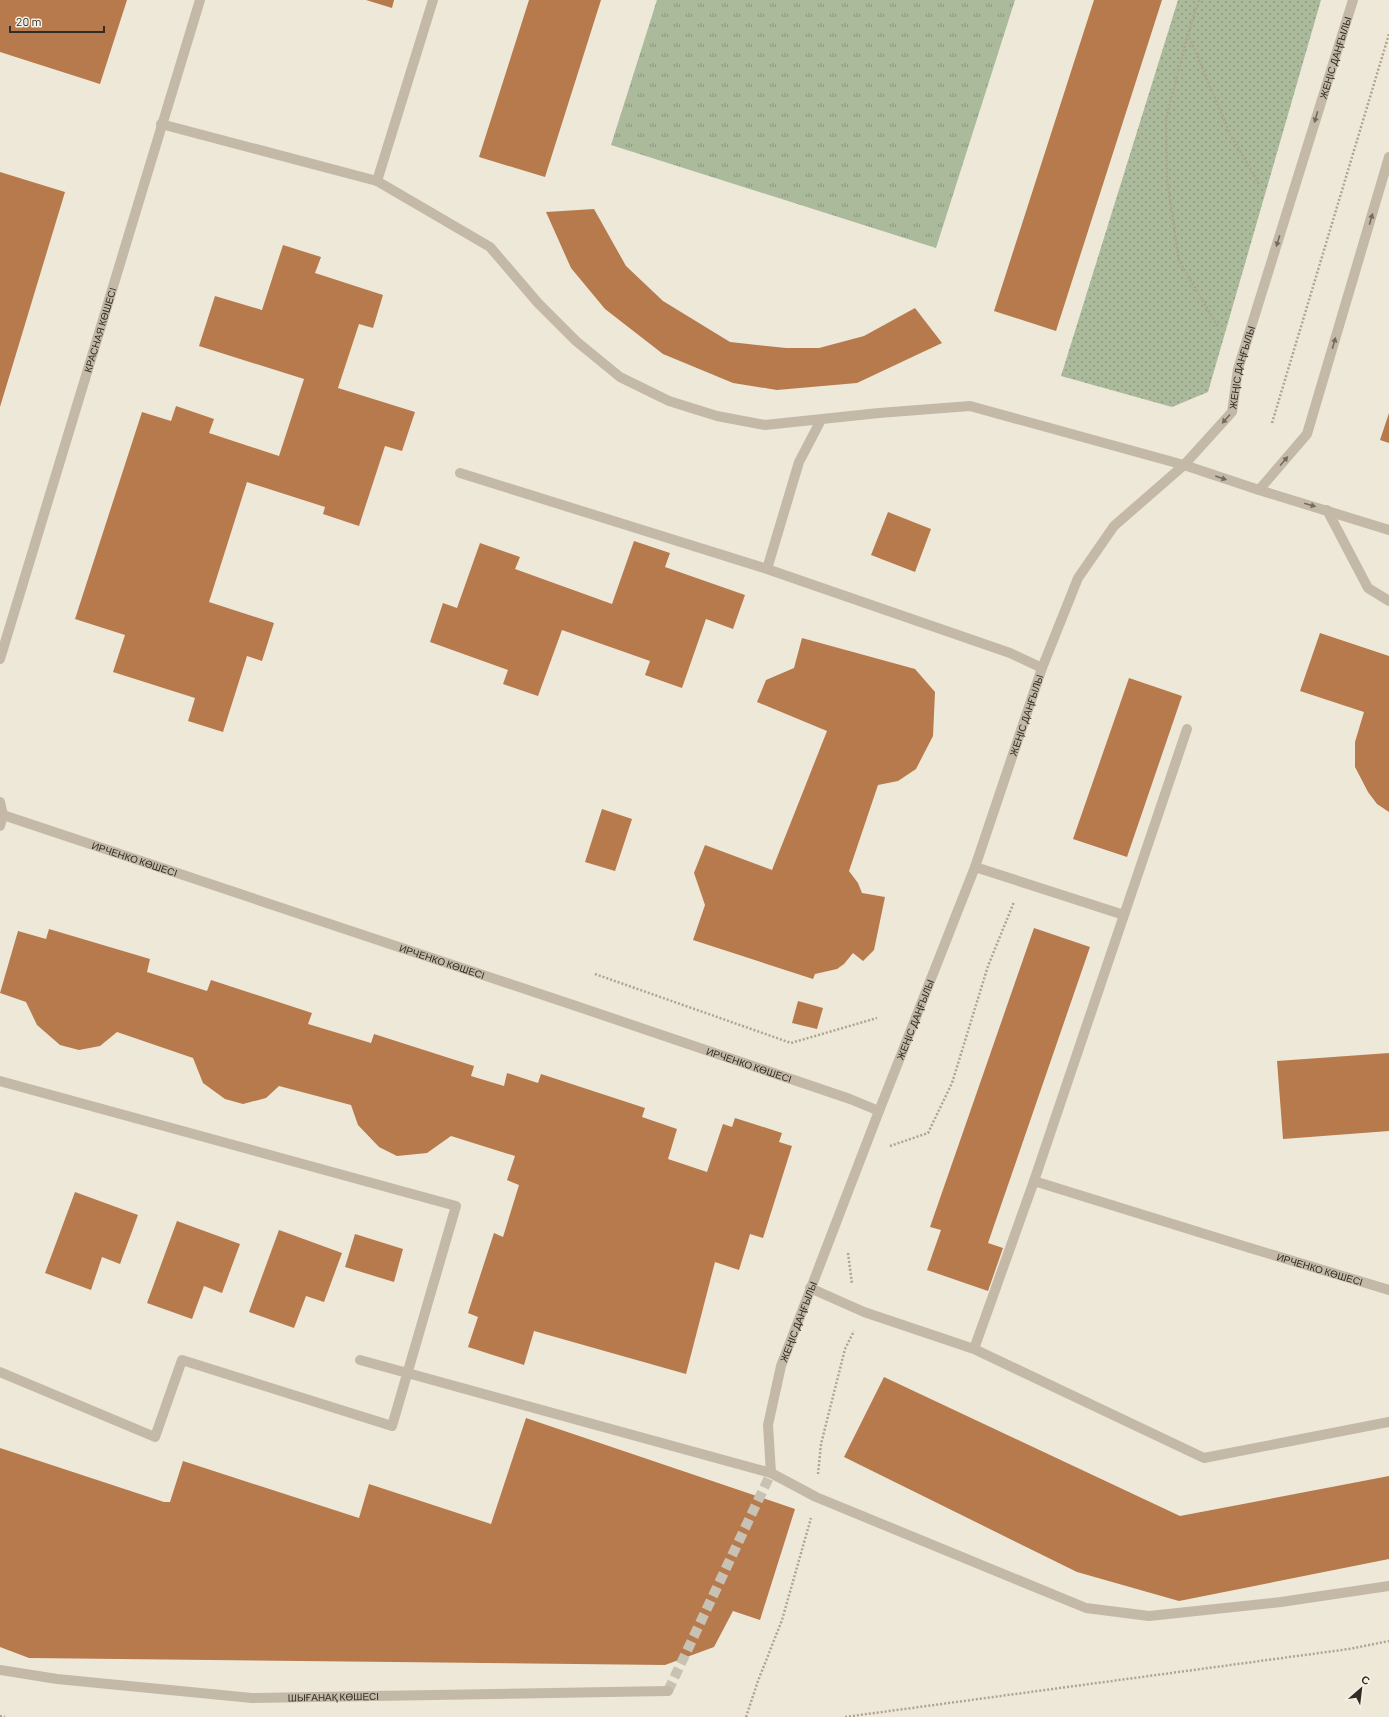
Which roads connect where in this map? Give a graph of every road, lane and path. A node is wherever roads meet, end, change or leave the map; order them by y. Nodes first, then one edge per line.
1 (200, 0) edge
2 (433, 0) edge
3 (1199, 0) edge
4 (1353, 0) edge
5 (1188, 34) junction
6 (1389, 34) edge
7 (161, 124) junction
8 (1389, 157) edge
9 (377, 181) junction
10 (1259, 184) dead end
11 (1218, 327) dead end
12 (821, 420) junction
13 (1272, 423) dead end
14 (1184, 465) junction
15 (460, 473) dead end
16 (1259, 490) junction
17 (1327, 510) junction
18 (1389, 530) edge
19 (767, 569) junction
20 (1389, 601) edge
21 (0, 660) edge
22 (1042, 668) junction
23 (1187, 729) dead end
24 (0, 802) edge
25 (2, 814) edge
26 (0, 826) edge
27 (975, 867) junction
28 (1124, 915) junction
29 (595, 974) dead end
30 (877, 1018) dead end
31 (0, 1081) edge
32 (879, 1111) junction
33 (1034, 1181) junction
34 (810, 1288) junction
35 (1389, 1290) edge
36 (974, 1349) junction
37 (360, 1360) dead end
38 (0, 1372) edge
39 (409, 1373) junction
40 (1389, 1422) edge
41 (771, 1473) junction
42 (1389, 1586) edge
43 (1389, 1641) edge
44 (0, 1670) edge
45 (668, 1691) dead end
46 (0, 1716) edge
47 (5, 1717) edge
48 (845, 1717) edge

1 - 7 street, КРАСНАЯ КӨШЕСІ
2 - 9 street
3 - 5 path
4 -> 14 street, ЖЕҢІС ДАҢҒЫЛЫ
5 - 10 path
5 - 11 path
6 - 13 path
7 - 9 street
7 - 21 street, КРАСНАЯ КӨШЕСІ
16 -> 8 street
9 - 12 street
12 - 14 street
12 - 19 street
14 -> 16 street
14 - 22 street, ЖЕҢІС ДАҢҒЫЛЫ
15 - 19 street
16 -> 17 street
17 - 18 street
17 - 20 street
19 - 22 street
22 - 27 street, ЖЕҢІС ДАҢҒЫЛЫ
23 - 28 street
24 - 25 street
25 - 26 street
25 - 32 street, ИРЧЕНКО КӨШЕСІ
27 - 28 street
27 - 32 street, ЖЕҢІС ДАҢҒЫЛЫ
28 - 33 street
29 - 30 path
31 - 39 street
32 - 34 street, ЖЕҢІС ДАҢҒЫЛЫ
33 - 35 street, ИРЧЕНКО КӨШЕСІ
33 - 36 street
34 - 36 street
34 - 41 street, ЖЕҢІС ДАҢҒЫЛЫ
36 - 40 street
37 - 39 street
38 - 39 street
39 - 41 street
41 - 42 street
43 - 48 path
44 - 45 street, ШЫҒАНАҚ КӨШЕСІ
46 - 47 path

